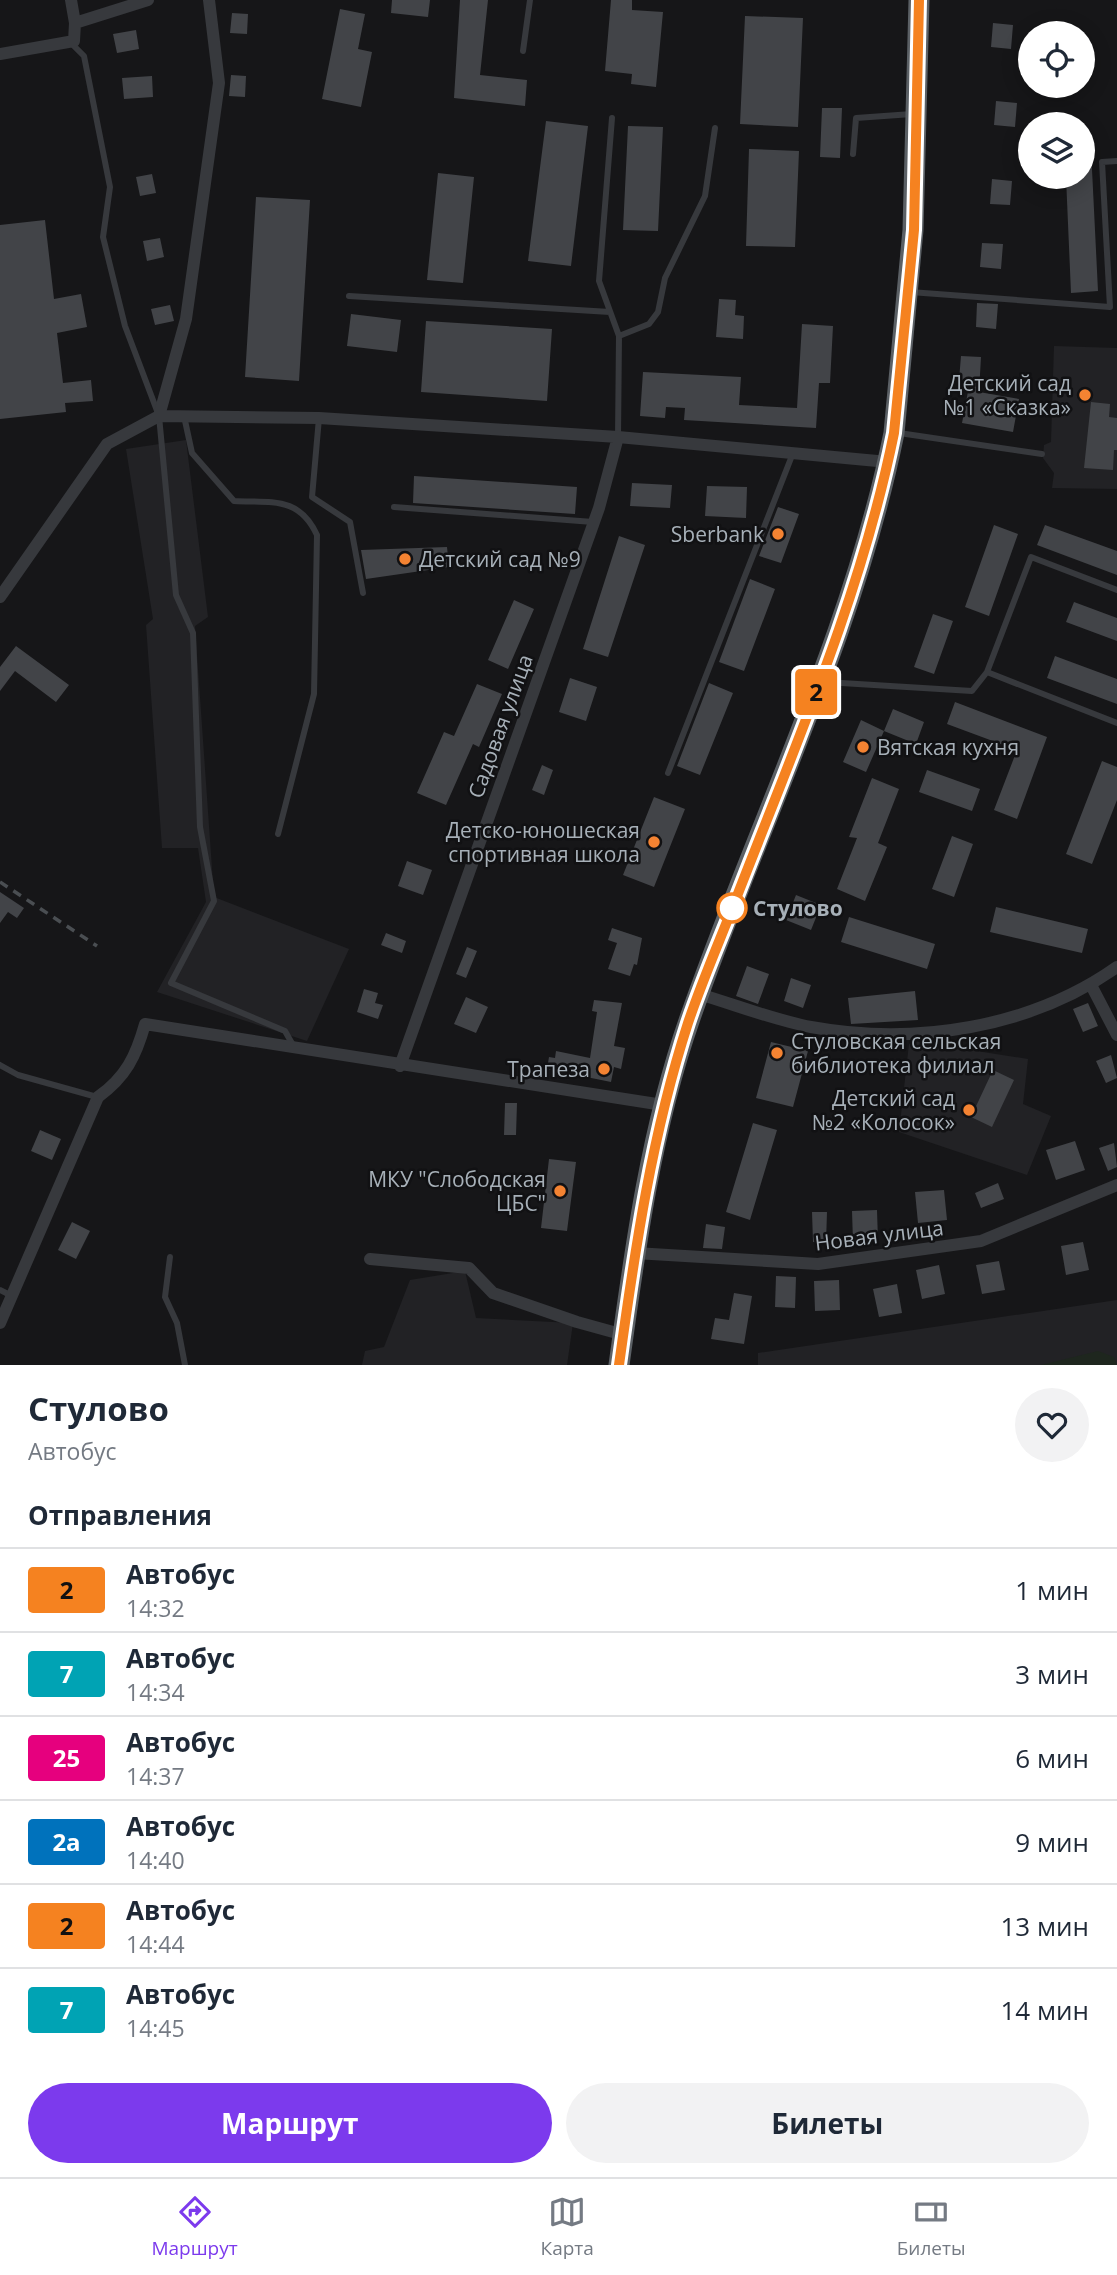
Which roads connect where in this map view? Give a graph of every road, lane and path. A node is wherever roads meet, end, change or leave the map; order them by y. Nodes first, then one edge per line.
1 (71, 0) edge
2 (148, 0) edge
3 (208, 0) edge
4 (530, 0) edge
5 (919, 0) edge
6 (75, 23) junction
7 (70, 42) junction
8 (523, 51) dead end
9 (0, 54) edge
10 (916, 114) junction
11 (612, 118) dead end
12 (715, 128) dead end
13 (853, 153) dead end
14 (1117, 161) edge
15 (908, 292) junction
16 (349, 296) dead end
17 (610, 313) junction
18 (619, 337) junction
19 (159, 416) junction
20 (184, 416) junction
21 (319, 418) junction
22 (894, 433) junction
23 (618, 437) junction
24 (793, 453) junction
25 (1042, 454) dead end
26 (888, 462) junction
27 (394, 507) dead end
28 (593, 523) junction
29 (1117, 590) edge
30 (363, 593) dead end
31 (0, 597) edge
32 (987, 672) junction
33 (819, 682) junction
34 (1117, 723) edge
35 (668, 773) dead end
36 (278, 834) dead end
37 (1117, 967) edge
38 (1091, 985) junction
39 (699, 994) junction
40 (1117, 1035) edge
41 (295, 1048) junction
42 (0, 1065) edge
43 (400, 1066) junction
44 (98, 1097) junction
45 (663, 1105) junction
46 (1117, 1185) edge
47 (635, 1253) junction
48 (170, 1257) dead end
49 (370, 1259) dead end
50 (6, 1293) edge
51 (0, 1323) edge
52 (624, 1335) junction
53 (185, 1365) edge
54 (620, 1365) edge

1 - 6 street
2 - 6 street
3 - 19 street
4 - 8 lane
5 - 10 highway
6 - 7 street
7 - 9 street
7 - 19 lane
10 - 13 lane
10 - 15 highway
11 - 17 lane
12 - 18 lane
14 - 15 lane
15 - 22 highway
16 - 17 lane
17 - 18 lane
18 - 23 lane
19 - 20 street
19 - 31 street
19 - 41 lane
20 - 21 street
20 - 36 lane
21 - 23 street
21 - 30 lane
22 - 25 lane
22 - 26 highway
23 - 24 street
23 - 28 street, Садовая улица
24 - 26 street
24 - 35 lane
26 - 33 highway
27 - 28 lane
28 - 43 street, Садовая улица
29 - 32 lane
32 - 33 lane
32 - 34 lane
33 - 39 highway
37 - 38 street
38 - 39 street
38 - 40 street
39 - 45 highway
41 - 43 street
41 - 44 street
42 - 44 lane
43 - 45 street
44 - 50 street
45 - 47 highway
46 - 47 street, Новая улица
47 - 52 highway
48 - 53 lane
49 - 52 street
50 - 51 street
52 - 54 highway

